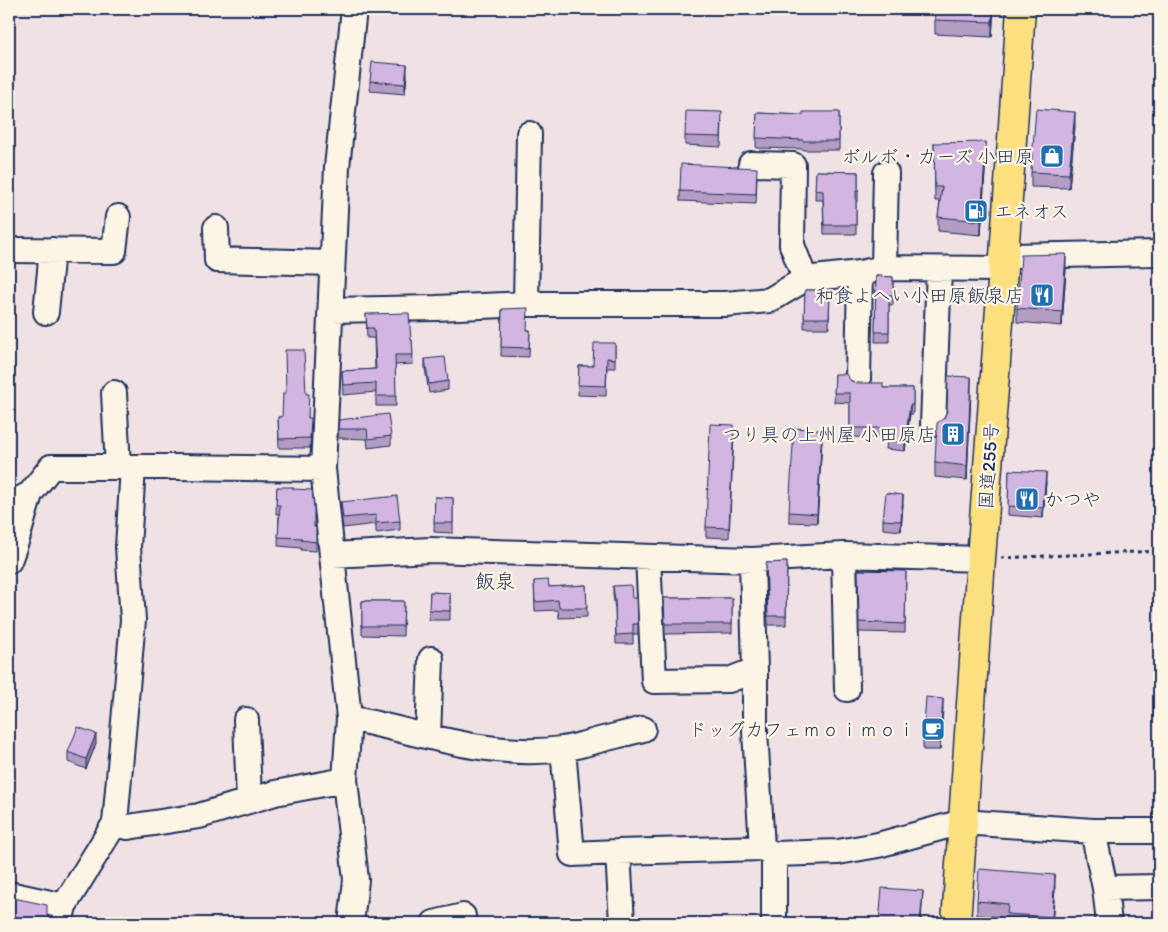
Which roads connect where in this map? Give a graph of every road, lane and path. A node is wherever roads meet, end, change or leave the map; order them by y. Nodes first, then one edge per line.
1 (354, 9) edge
2 (1021, 9) edge
3 (529, 134) dead end
4 (751, 164) dead end
5 (886, 173) dead end
6 (118, 216) dead end
7 (216, 228) dead end
8 (9, 250) edge
9 (52, 250) junction
10 (1159, 253) edge
11 (332, 262) junction
12 (1004, 263) junction
13 (884, 268) junction
14 (939, 270) junction
15 (860, 274) junction
16 (806, 279) junction
17 (526, 304) junction
18 (331, 310) junction
19 (46, 312) dead end
20 (858, 379) dead end
21 (114, 393) dead end
22 (933, 424) dead end
23 (126, 467) junction
24 (323, 469) junction
25 (30, 494) junction
26 (9, 505) edge
27 (1159, 551) edge
28 (332, 555) junction
29 (844, 555) junction
30 (648, 557) junction
31 (981, 559) junction
32 (9, 560) edge
33 (752, 560) junction
34 (430, 660) dead end
35 (755, 670) junction
36 (847, 689) dead end
37 (349, 718) junction
38 (246, 720) dead end
39 (643, 729) dead end
40 (428, 736) junction
41 (563, 749) junction
42 (345, 780) junction
43 (248, 801) junction
44 (962, 822) junction
45 (115, 823) junction
46 (1093, 831) junction
47 (1159, 831) edge
48 (768, 851) junction
49 (618, 852) junction
50 (1159, 887) edge
51 (1105, 888) junction
52 (9, 894) edge
53 (62, 914) edge
54 (463, 916) dead end
55 (351, 923) edge
56 (434, 923) edge
57 (622, 923) edge
58 (774, 923) edge
59 (956, 923) edge
60 (1109, 923) edge

1 - 11 street
2 - 12 highway, 国道255号
3 - 17 street
4 - 16 street
5 - 13 street
6 - 9 street
7 - 11 street
8 - 9 street
9 - 19 street
10 - 12 street
11 - 18 street
12 - 14 street
12 - 31 highway, 国道255号
13 - 14 street
13 - 15 street
14 - 22 street
15 - 16 street
15 - 20 street
16 - 17 street
17 - 18 street
18 - 24 street
21 - 23 street
23 - 24 street
23 - 25 street
23 - 45 street
24 - 28 street
25 - 26 street
25 - 32 street
27 - 31 path
28 - 30 street
28 - 37 street
29 - 31 street
29 - 33 street
29 - 36 street
30 - 33 street
30 - 35 street
31 - 44 highway, 国道255号
33 - 35 street
34 - 40 street
35 - 48 street
37 - 40 street
37 - 42 street
38 - 43 street
39 - 41 street
40 - 41 street
41 - 49 street
42 - 43 street
42 - 55 street
43 - 45 street
44 - 46 street
44 - 48 street
44 - 59 highway, 国道255号
45 - 53 street
46 - 47 street
46 - 51 street
48 - 49 street
48 - 58 street
49 - 57 street
50 - 51 street
51 - 60 street
52 - 53 street
54 - 56 street

